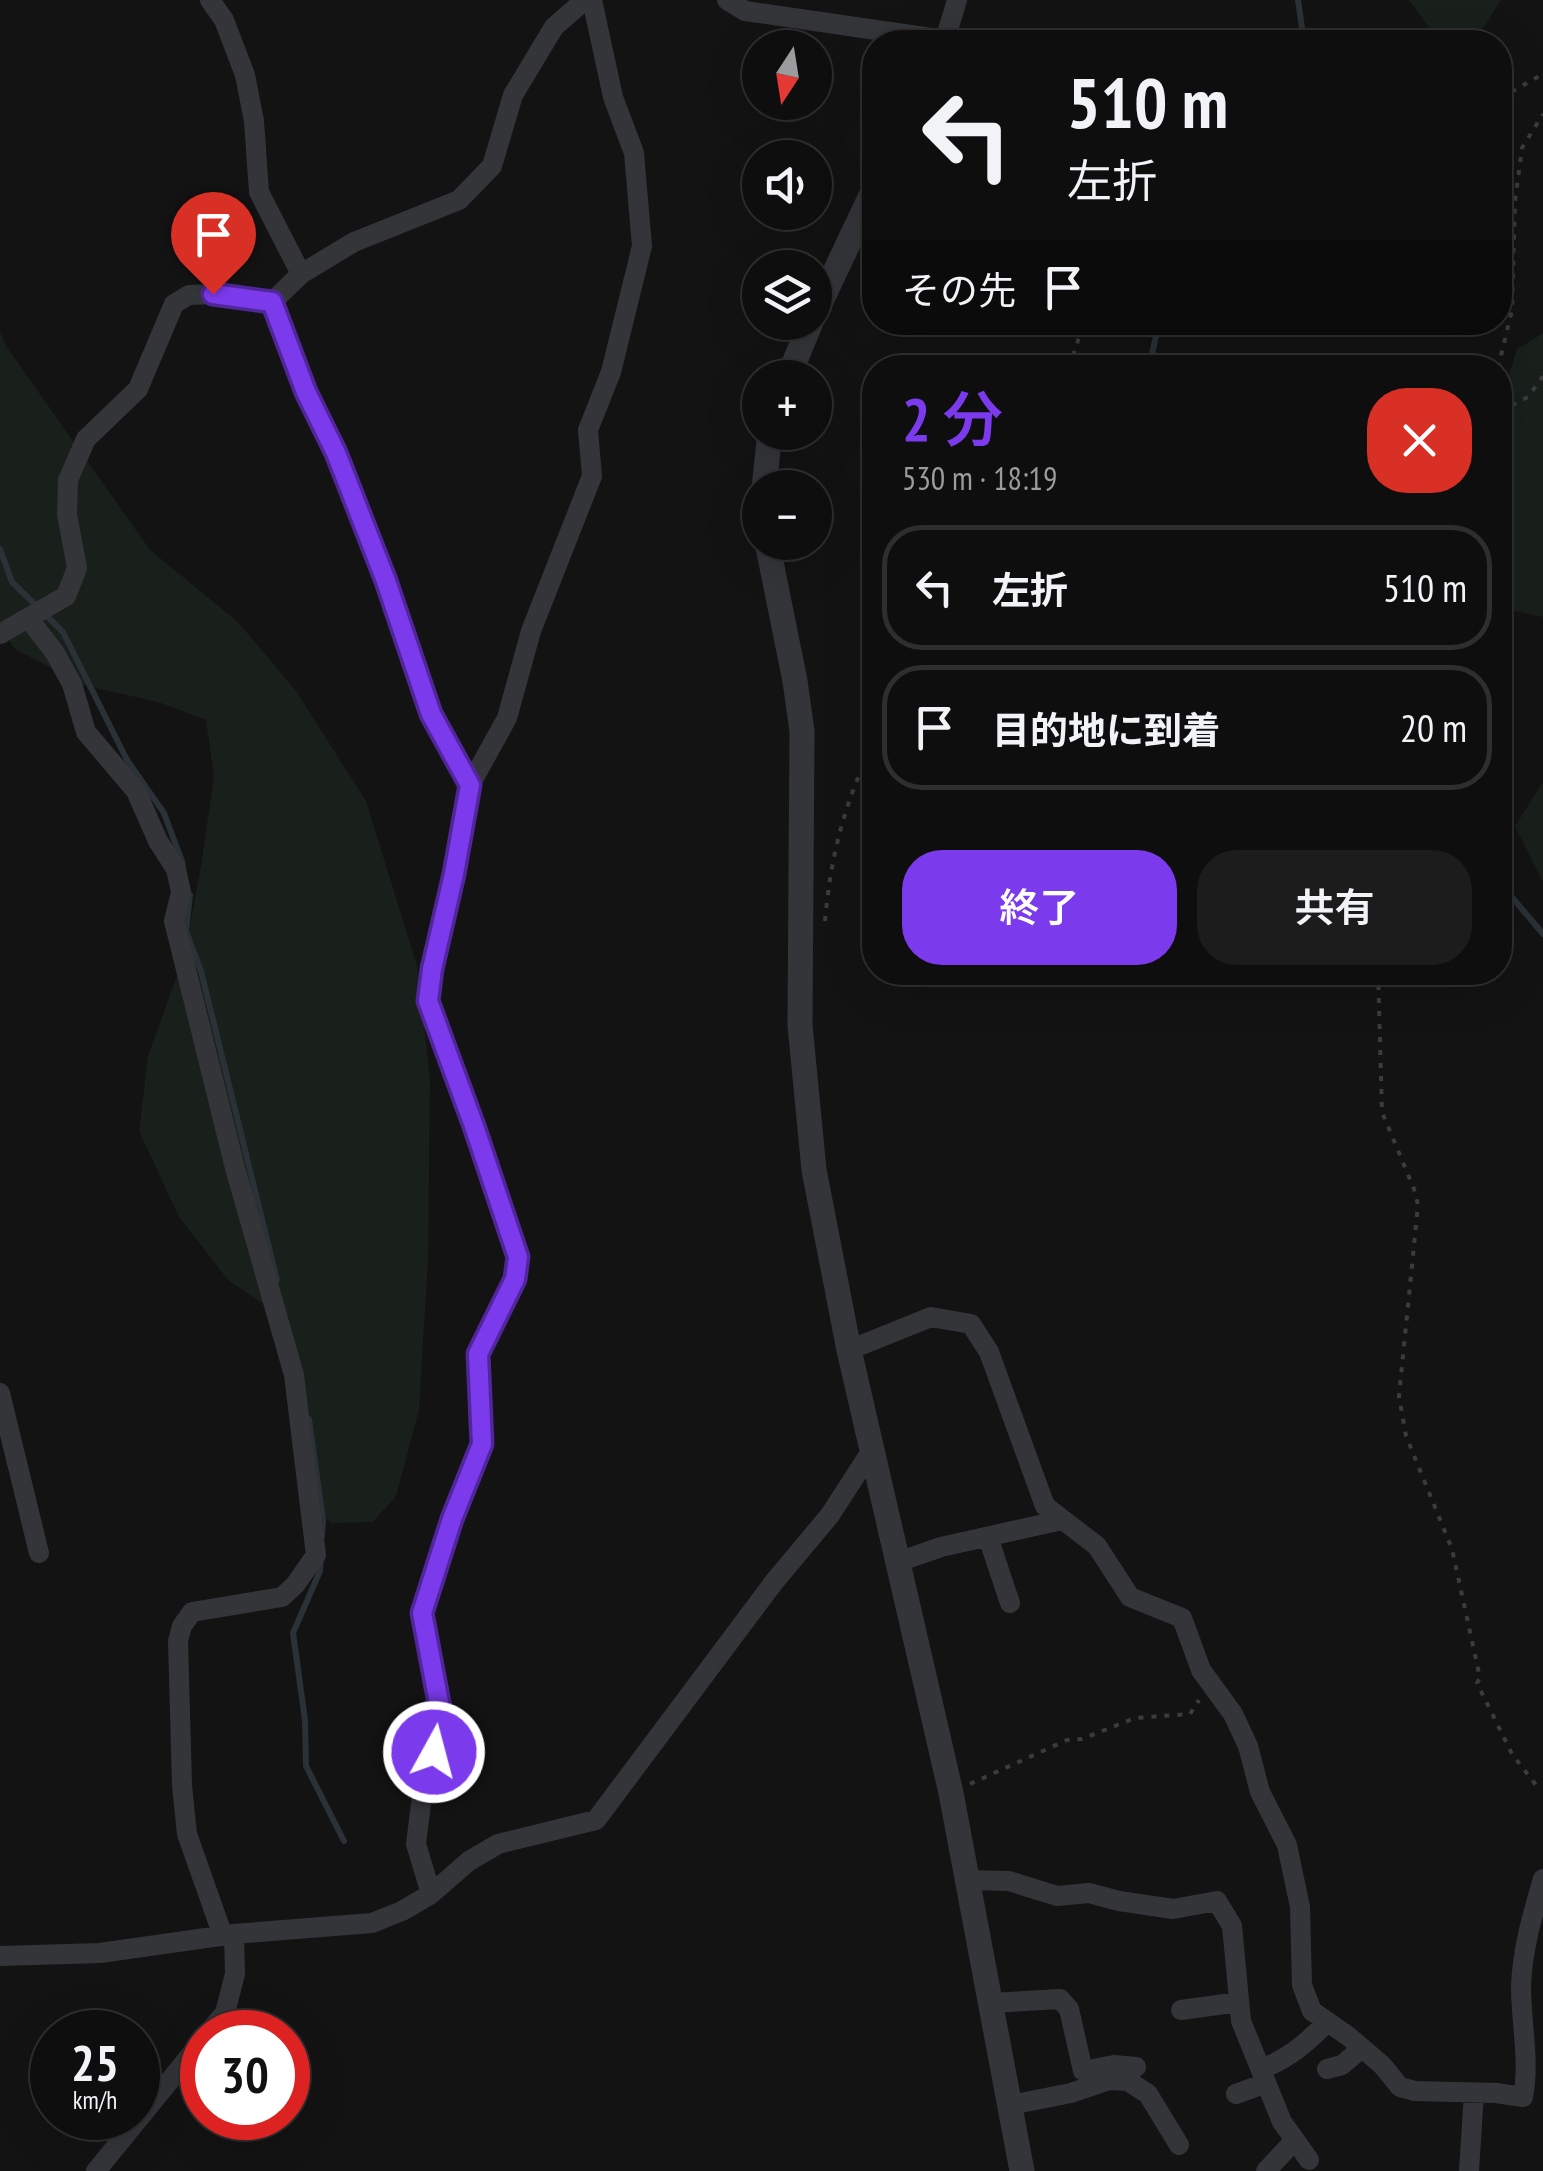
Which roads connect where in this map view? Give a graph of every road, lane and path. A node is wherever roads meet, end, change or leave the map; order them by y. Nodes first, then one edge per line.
1 (210, 0) edge
2 (585, 0) edge
3 (592, 0) edge
4 (727, 0) edge
5 (956, 0) edge
6 (793, 9) edge
7 (892, 30) edge
8 (947, 30) edge
9 (1543, 74) edge
10 (1512, 91) edge
11 (1543, 114) edge
12 (862, 215) edge
13 (301, 274) junction
14 (832, 278) edge
15 (272, 302) junction
16 (1512, 310) edge
17 (1543, 376) edge
18 (1512, 404) edge
19 (771, 560) edge
20 (31, 617) junction
21 (0, 634) edge
22 (862, 773) edge
23 (470, 785) junction
24 (800, 955) junction
25 (1378, 985) edge
26 (849, 1350) junction
27 (0, 1393) edge
28 (872, 1450) junction
29 (1062, 1520) junction
30 (988, 1537) junction
31 (39, 1553) dead end
32 (898, 1562) junction
33 (1010, 1603) dead end
34 (1210, 1684) junction
35 (1536, 1785) dead end
36 (951, 1793) junction
37 (1543, 1878) edge
38 (968, 1880) junction
39 (431, 1894) junction
40 (228, 1935) junction
41 (0, 1956) edge
42 (1239, 2002) junction
43 (991, 2003) junction
44 (227, 2010) edge
45 (1180, 2010) dead end
46 (1328, 2022) junction
47 (1362, 2048) junction
48 (180, 2067) edge
49 (1136, 2067) dead end
50 (1327, 2069) dead end
51 (1264, 2076) junction
52 (1474, 2093) junction
53 (1236, 2094) dead end
54 (1010, 2105) junction
55 (1295, 2140) junction
56 (1179, 2144) dead end
57 (1309, 2160) dead end
58 (96, 2171) edge
59 (1022, 2171) edge
60 (1266, 2171) edge
61 (1470, 2171) edge

1 - 13 street
2 - 13 street
3 - 23 street
4 - 6 street
5 - 8 street
6 - 7 street
9 - 10 path
11 - 16 path
12 - 14 street
13 - 15 street
15 - 20 street
15 - 23 street
17 - 18 path
19 - 24 street
20 - 21 street
20 - 40 street
22 - 24 path
23 - 39 street
24 - 26 street
25 - 35 path
26 - 28 street
26 - 29 street
27 - 31 street
28 - 32 street
28 - 39 street
29 - 30 street
29 - 34 street
30 - 32 street
30 - 33 street
32 - 36 street
34 - 36 path
34 - 46 street
36 - 38 street
37 - 52 street
38 - 42 street
38 - 43 street
39 - 40 street
40 - 41 street
40 - 44 street
42 - 45 street
42 - 51 street
43 - 49 street
43 - 54 street
46 - 47 street
46 - 51 street
47 - 50 street
47 - 52 street
48 - 58 street
51 - 53 street
51 - 55 street
52 - 61 street
54 - 56 street
54 - 59 street
55 - 57 street
55 - 60 street

